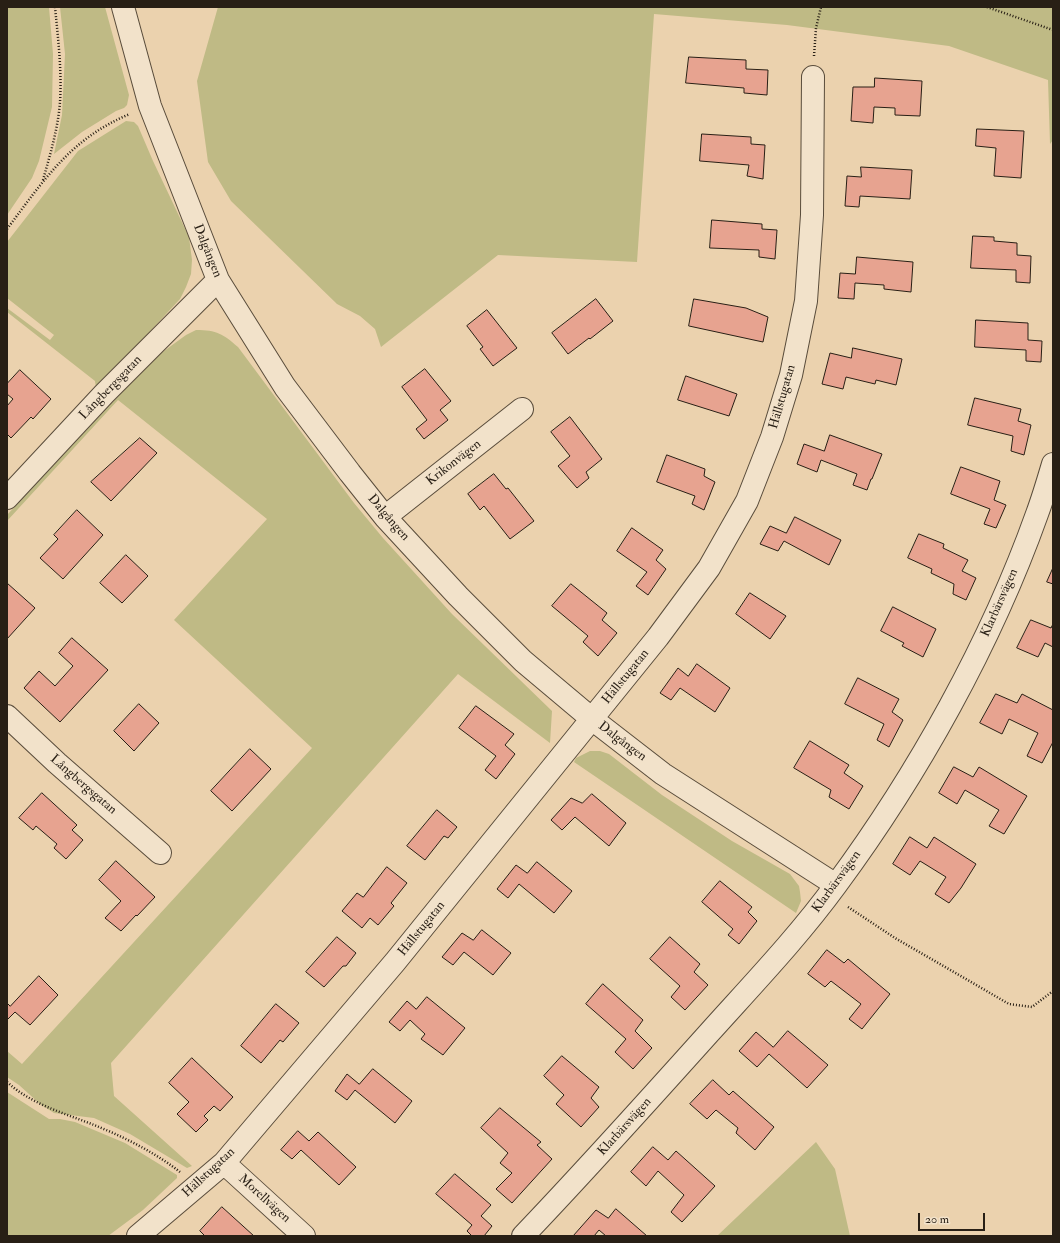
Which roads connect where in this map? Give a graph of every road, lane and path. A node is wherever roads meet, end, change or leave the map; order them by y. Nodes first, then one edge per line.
1 (55, 7) edge
2 (123, 7) edge
3 (821, 7) edge
4 (987, 7) edge
5 (1053, 30) edge
6 (813, 77) joint
7 (150, 106) junction
8 (42, 183) junction
9 (7, 229) edge
10 (218, 280) junction
11 (522, 409) dead end
12 (1053, 464) edge
13 (7, 498) edge
14 (385, 517) junction
15 (7, 716) edge
16 (592, 719) junction
17 (160, 853) dead end
18 (836, 885) junction
19 (1053, 991) edge
20 (7, 1082) edge
21 (224, 1163) junction
22 (194, 1188) junction
23 (138, 1236) edge
24 (304, 1236) edge
25 (523, 1236) edge

1 - 8 path
2 - 7 street, Dalgången
3 - 6 path
4 - 5 path
6 - 16 street, Hällstugatan
7 - 8 path
7 - 10 street, Dalgången
8 - 9 path
10 - 13 street, Långbergsgatan
10 - 14 street, Dalgången
11 - 14 street, Krikonvägen
12 - 18 street, Klarbärsvägen
14 - 16 street, Dalgången
15 - 17 street, Långbergsgatan
16 - 18 street, Dalgången
16 - 21 street, Hällstugatan
18 - 19 path
18 - 25 street, Klarbärsvägen
20 - 22 path
21 - 22 street, Hällstugatan
21 - 24 street, Morellvägen
22 - 23 street, Hällstugatan

